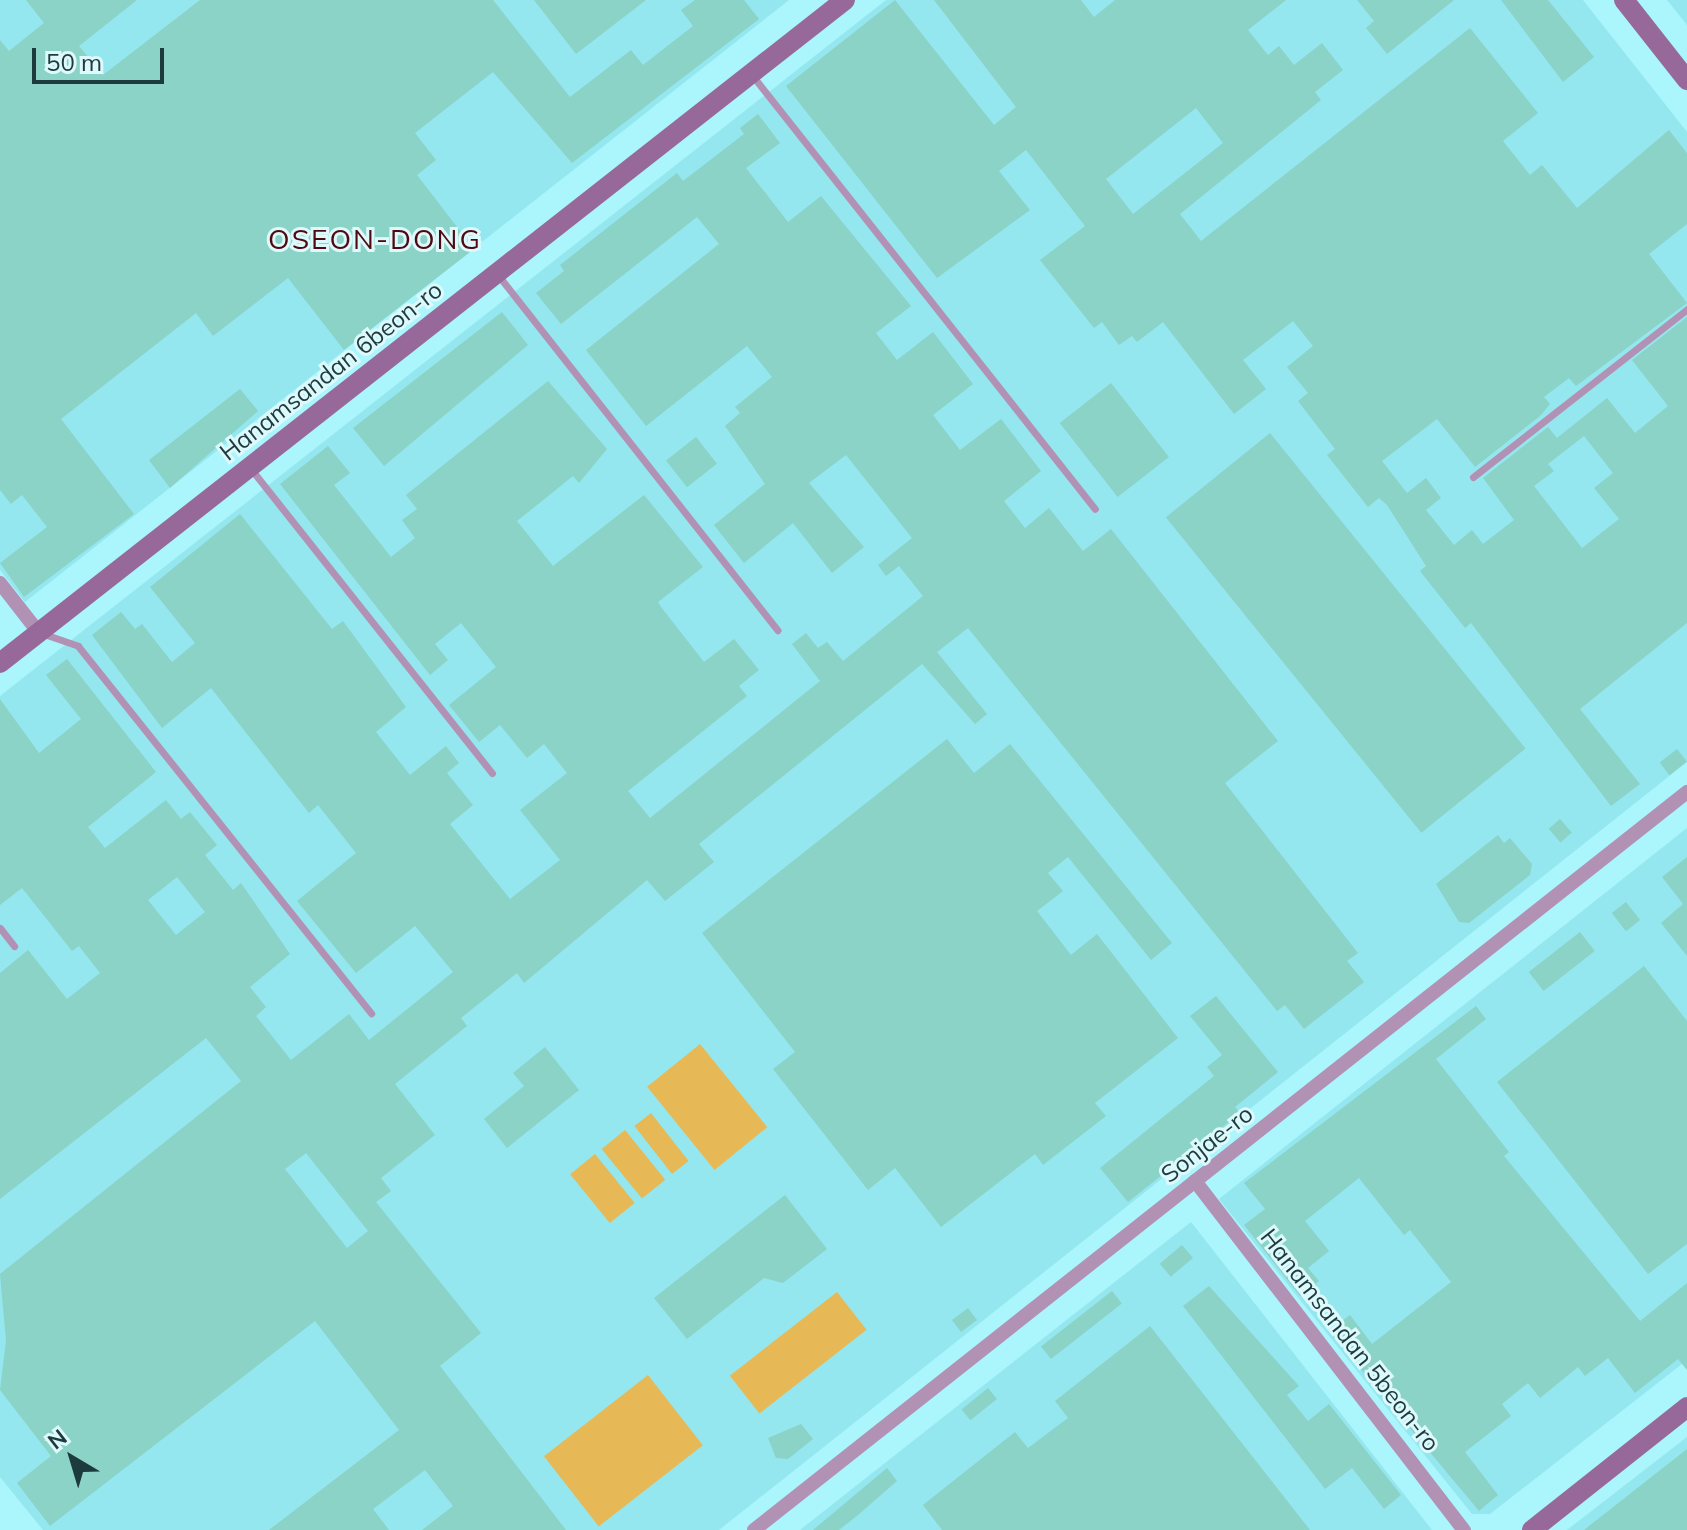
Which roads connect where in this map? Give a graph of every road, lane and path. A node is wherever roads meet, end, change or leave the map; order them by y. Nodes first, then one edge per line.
1 (845, 0) edge
2 (1624, 0) edge
3 (751, 74) junction
4 (1687, 80) edge
5 (497, 273) junction
6 (1687, 309) edge
7 (250, 467) junction
8 (1473, 477) dead end
9 (1095, 509) dead end
10 (0, 583) edge
11 (777, 630) dead end
12 (39, 633) junction
13 (0, 663) edge
14 (492, 773) dead end
15 (1687, 792) edge
16 (0, 928) edge
17 (14, 946) dead end
18 (371, 1013) dead end
19 (1195, 1181) junction
20 (1687, 1407) edge
21 (754, 1530) edge
22 (1464, 1530) edge
23 (1532, 1530) edge

1 - 3 street, Hanamsandan 6beon-ro
2 - 4 street
3 - 5 street, Hanamsandan 6beon-ro
3 - 9 lane
5 - 7 street, Hanamsandan 6beon-ro
5 - 11 lane
6 - 8 lane
7 - 12 street, Hanamsandan 6beon-ro
7 - 14 lane
10 - 12 street
12 - 13 street, Hanamsandan 6beon-ro
12 - 18 lane
15 - 19 street, Sonjae-ro
16 - 17 lane
19 - 21 street, Sonjae-ro
19 - 22 street, Hanamsandan 5beon-ro
20 - 23 street

